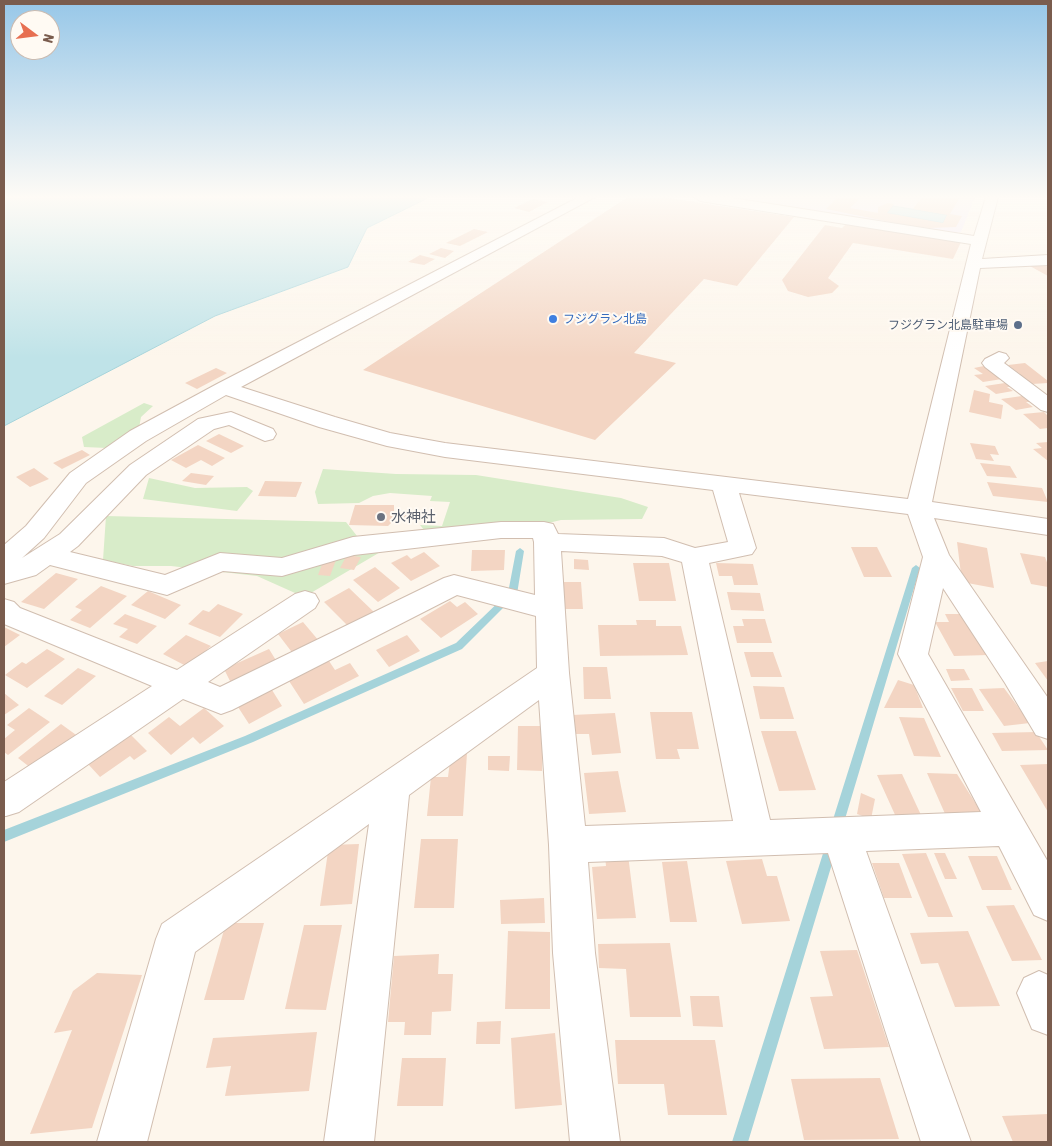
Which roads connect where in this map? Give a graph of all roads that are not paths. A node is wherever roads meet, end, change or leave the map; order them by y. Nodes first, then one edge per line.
1 (487, 250) edge
2 (977, 250) edge
3 (1048, 260) edge
4 (973, 264) junction
5 (999, 358) dead end
6 (224, 388) junction
7 (1048, 406) edge
8 (266, 434) dead end
9 (724, 484) junction
10 (918, 508) junction
11 (1048, 527) edge
12 (547, 542) junction
13 (47, 554) junction
14 (694, 557) junction
15 (936, 557) junction
16 (4, 559) edge
17 (4, 575) edge
18 (304, 602) dead end
19 (4, 609) edge
20 (550, 609) junction
21 (553, 673) junction
22 (179, 686) junction
23 (1048, 726) edge
24 (392, 787) junction
25 (5, 801) edge
26 (1009, 828) junction
27 (841, 834) junction
28 (755, 838) junction
29 (568, 845) junction
30 (1048, 901) edge
31 (122, 1142) edge
32 (349, 1142) edge
33 (595, 1142) edge
34 (946, 1142) edge

1 - 6 street
2 - 4 street
3 - 4 street
4 - 10 street
5 - 7 street
6 - 9 street
6 - 16 street
8 - 13 street
9 - 10 street
9 - 14 street
10 - 11 street
10 - 15 street
12 - 13 street
12 - 14 street
12 - 20 street
13 - 17 street
14 - 28 street
15 - 23 street
15 - 26 street
18 - 22 street
19 - 22 street
20 - 21 street
20 - 22 street
21 - 24 street
21 - 29 street
22 - 25 street
24 - 31 street
24 - 32 street
26 - 27 street
26 - 30 street
27 - 28 street
27 - 34 street
28 - 29 street
29 - 33 street

